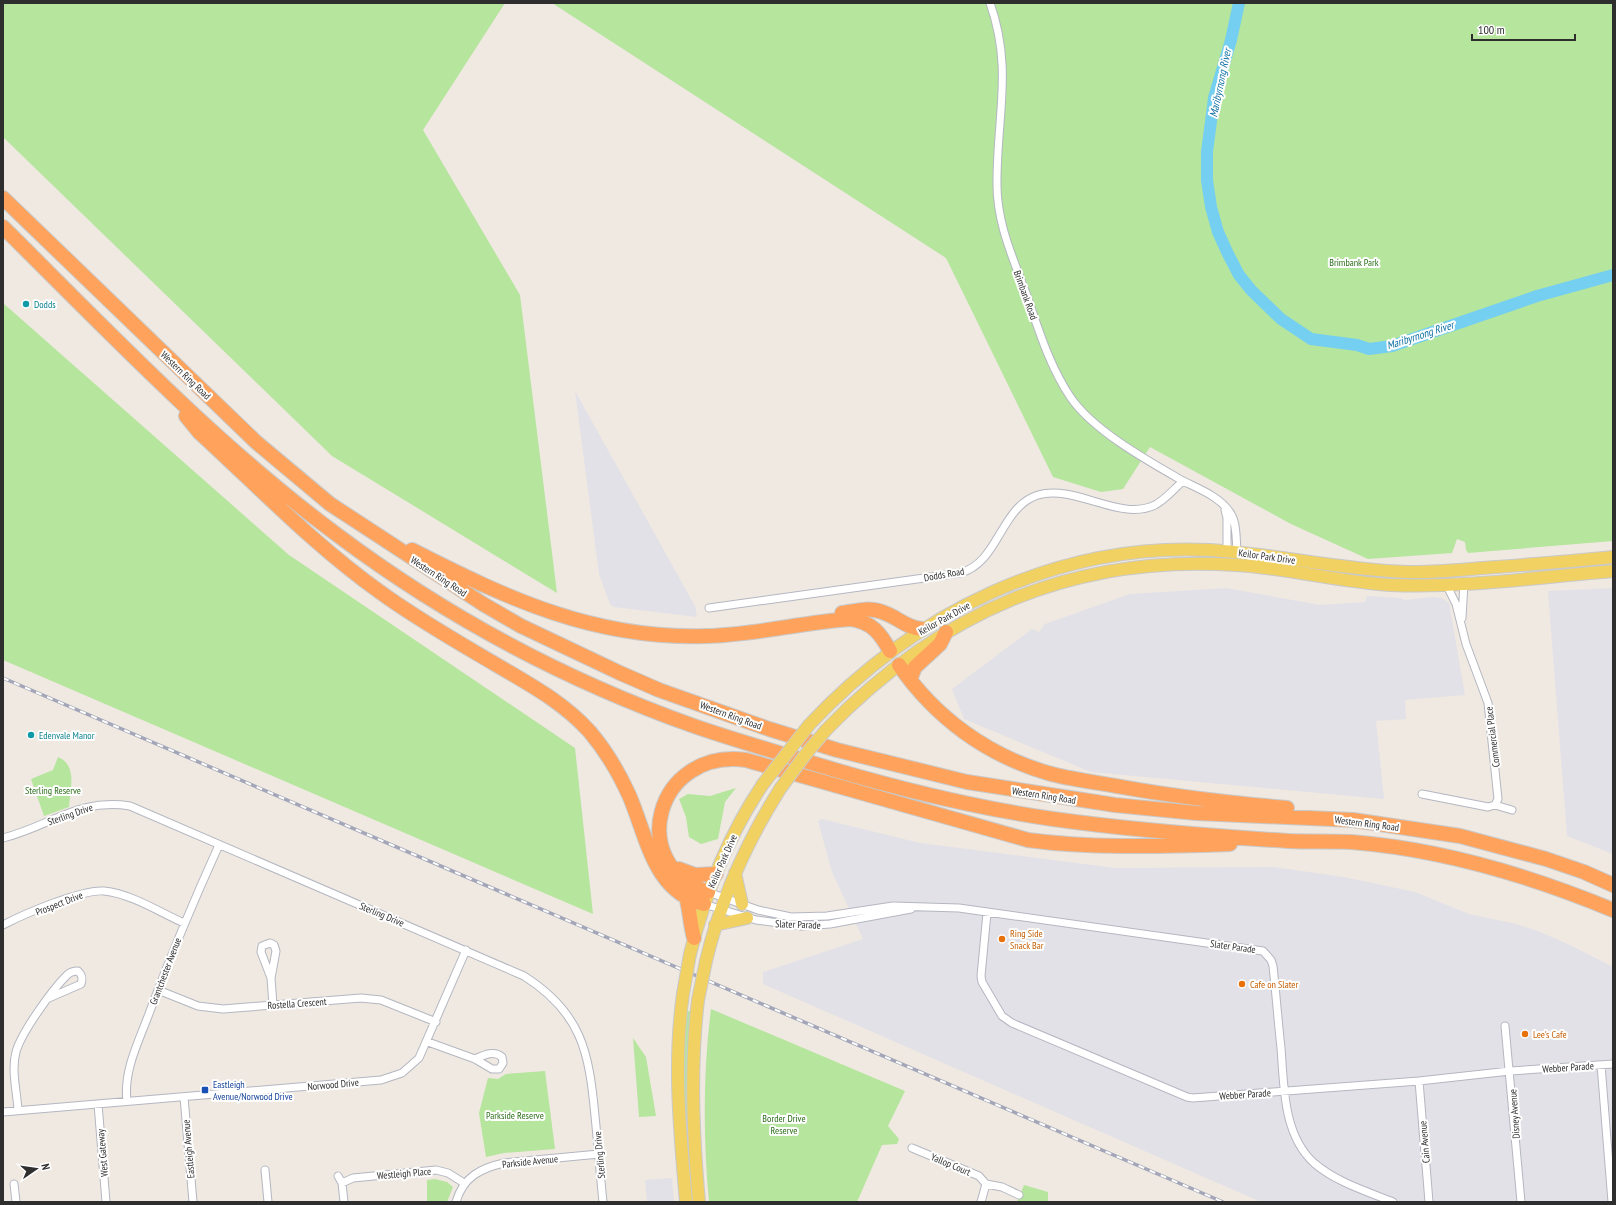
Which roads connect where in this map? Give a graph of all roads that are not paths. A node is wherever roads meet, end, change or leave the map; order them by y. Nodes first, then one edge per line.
1 (990, 3) edge
2 (3, 198) edge
3 (3, 227) edge
4 (151, 374) junction
5 (1183, 480) junction
6 (360, 523) junction
7 (1232, 552) junction
8 (1613, 557) edge
9 (1237, 565) junction
10 (1461, 570) junction
11 (1613, 571) edge
12 (1464, 583) junction
13 (1446, 584) junction
14 (709, 608) dead end
15 (1462, 624) junction
16 (922, 629) junction
17 (767, 630) junction
18 (946, 632) junction
19 (890, 651) junction
20 (899, 665) junction
21 (910, 680) junction
22 (1422, 794) dead end
23 (1495, 805) junction
24 (1512, 810) dead end
25 (1353, 820) junction
26 (3, 838) edge
27 (1292, 841) junction
28 (219, 845) junction
29 (670, 864) junction
30 (735, 873) junction
31 (716, 874) junction
32 (1613, 885) edge
33 (686, 897) junction
34 (714, 902) junction
35 (742, 904) junction
36 (917, 908) junction
37 (1613, 910) edge
38 (987, 913) junction
39 (747, 918) junction
40 (184, 923) junction
41 (3, 925) edge
42 (715, 925) junction
43 (695, 934) junction
44 (466, 950) junction
45 (271, 978) dead end
46 (158, 990) junction
47 (49, 998) junction
48 (273, 1005) junction
49 (436, 1022) junction
50 (1505, 1026) dead end
51 (428, 1042) junction
52 (475, 1059) dead end
53 (1613, 1064) edge
54 (1601, 1065) junction
55 (1510, 1071) junction
56 (1419, 1082) junction
57 (1285, 1092) junction
58 (184, 1097) junction
59 (126, 1101) junction
60 (98, 1104) junction
61 (18, 1110) junction
62 (3, 1112) edge
63 (912, 1148) dead end
64 (598, 1154) junction
65 (265, 1170) dead end
66 (338, 1176) dead end
67 (342, 1183) junction
68 (464, 1183) junction
69 (14, 1184) dead end
70 (986, 1184) junction
71 (1019, 1194) dead end
72 (16, 1202) edge
73 (106, 1202) edge
74 (193, 1202) edge
75 (268, 1202) edge
76 (344, 1202) edge
77 (456, 1202) edge
78 (603, 1202) edge
79 (686, 1202) edge
80 (699, 1202) edge
81 (981, 1202) edge
82 (1393, 1202) edge
83 (1429, 1202) edge
84 (1521, 1202) edge
85 (1612, 1202) edge

1 - 5 street, Brimbank Road
2 - 6 highway, Western Ring Road
3 - 4 highway, Western Ring Road
4 - 27 highway, Western Ring Road
4 - 33 highway
5 - 7 street, Brimbank Road
5 - 14 street, Dodds Road
6 - 17 highway
6 - 25 highway, Western Ring Road
7 - 9 main road
7 - 10 main road, Keilor Park Drive
7 - 16 main road, Keilor Park Drive
8 - 10 main road, Keilor Park Drive
9 - 13 main road, Keilor Park Drive
9 - 18 main road, Keilor Park Drive
10 - 12 main road
11 - 12 main road, Keilor Park Drive
12 - 13 main road, Keilor Park Drive
12 - 15 street, Commercial Place
13 - 15 street, Commercial Place
15 - 23 street, Commercial Place
16 - 17 highway
16 - 19 main road, Keilor Park Drive
17 - 19 highway
18 - 20 main road, Keilor Park Drive
18 - 21 highway
19 - 20 main road
19 - 31 main road, Keilor Park Drive, bridge
20 - 21 highway
20 - 30 main road, Keilor Park Drive, bridge
21 - 25 highway
22 - 23 street
23 - 24 street
25 - 32 highway, Western Ring Road
26 - 28 street, Sterling Drive
27 - 29 highway
27 - 37 highway, Western Ring Road
28 - 40 street, Grantchester Avenue
28 - 44 street, Sterling Drive
29 - 31 highway
29 - 34 highway
30 - 34 main road, Keilor Park Drive
30 - 35 main road
31 - 34 main road, Keilor Park Drive
33 - 34 highway
33 - 43 highway
34 - 35 street, Slater Parade
34 - 39 street, Slater Parade
34 - 42 main road, Keilor Park Drive
34 - 43 main road, Keilor Park Drive
35 - 36 street, Slater Parade
36 - 38 street, Slater Parade
36 - 39 street, Slater Parade
38 - 57 street, Webber Parade
38 - 57 street, Slater Parade
39 - 42 main road
40 - 41 street, Prospect Drive
40 - 46 street, Grantchester Avenue
42 - 80 main road, Keilor Park Drive, bridge
43 - 79 main road, Keilor Park Drive, bridge
44 - 49 street, Norwood Drive
44 - 64 street, Sterling Drive
45 - 48 street
46 - 48 street, Rostella Crescent
46 - 59 street, Grantchester Avenue
47 - 47 street
47 - 61 street
48 - 49 street, Rostella Crescent
49 - 51 street, Norwood Drive
50 - 55 street, Disney Avenue
51 - 52 street
51 - 58 street, Norwood Drive
53 - 54 street, Webber Parade
54 - 55 street, Webber Parade
54 - 85 street
55 - 56 street, Webber Parade
55 - 84 street, Disney Avenue
56 - 57 street, Webber Parade
56 - 83 street, Cain Avenue
57 - 82 street, Slater Parade
58 - 59 street, Norwood Drive
58 - 74 street, Eastleigh Avenue
59 - 60 street, Norwood Drive
60 - 61 street, Norwood Drive
60 - 73 street, West Gateway
61 - 62 street, Norwood Drive
63 - 70 street, Yallop Court
64 - 68 street, Parkside Avenue
64 - 78 street, Sterling Drive
65 - 75 street
66 - 67 street
67 - 68 street, Westleigh Place
67 - 76 street
68 - 77 street
69 - 72 street
70 - 71 street, Yallop Court
70 - 81 street

